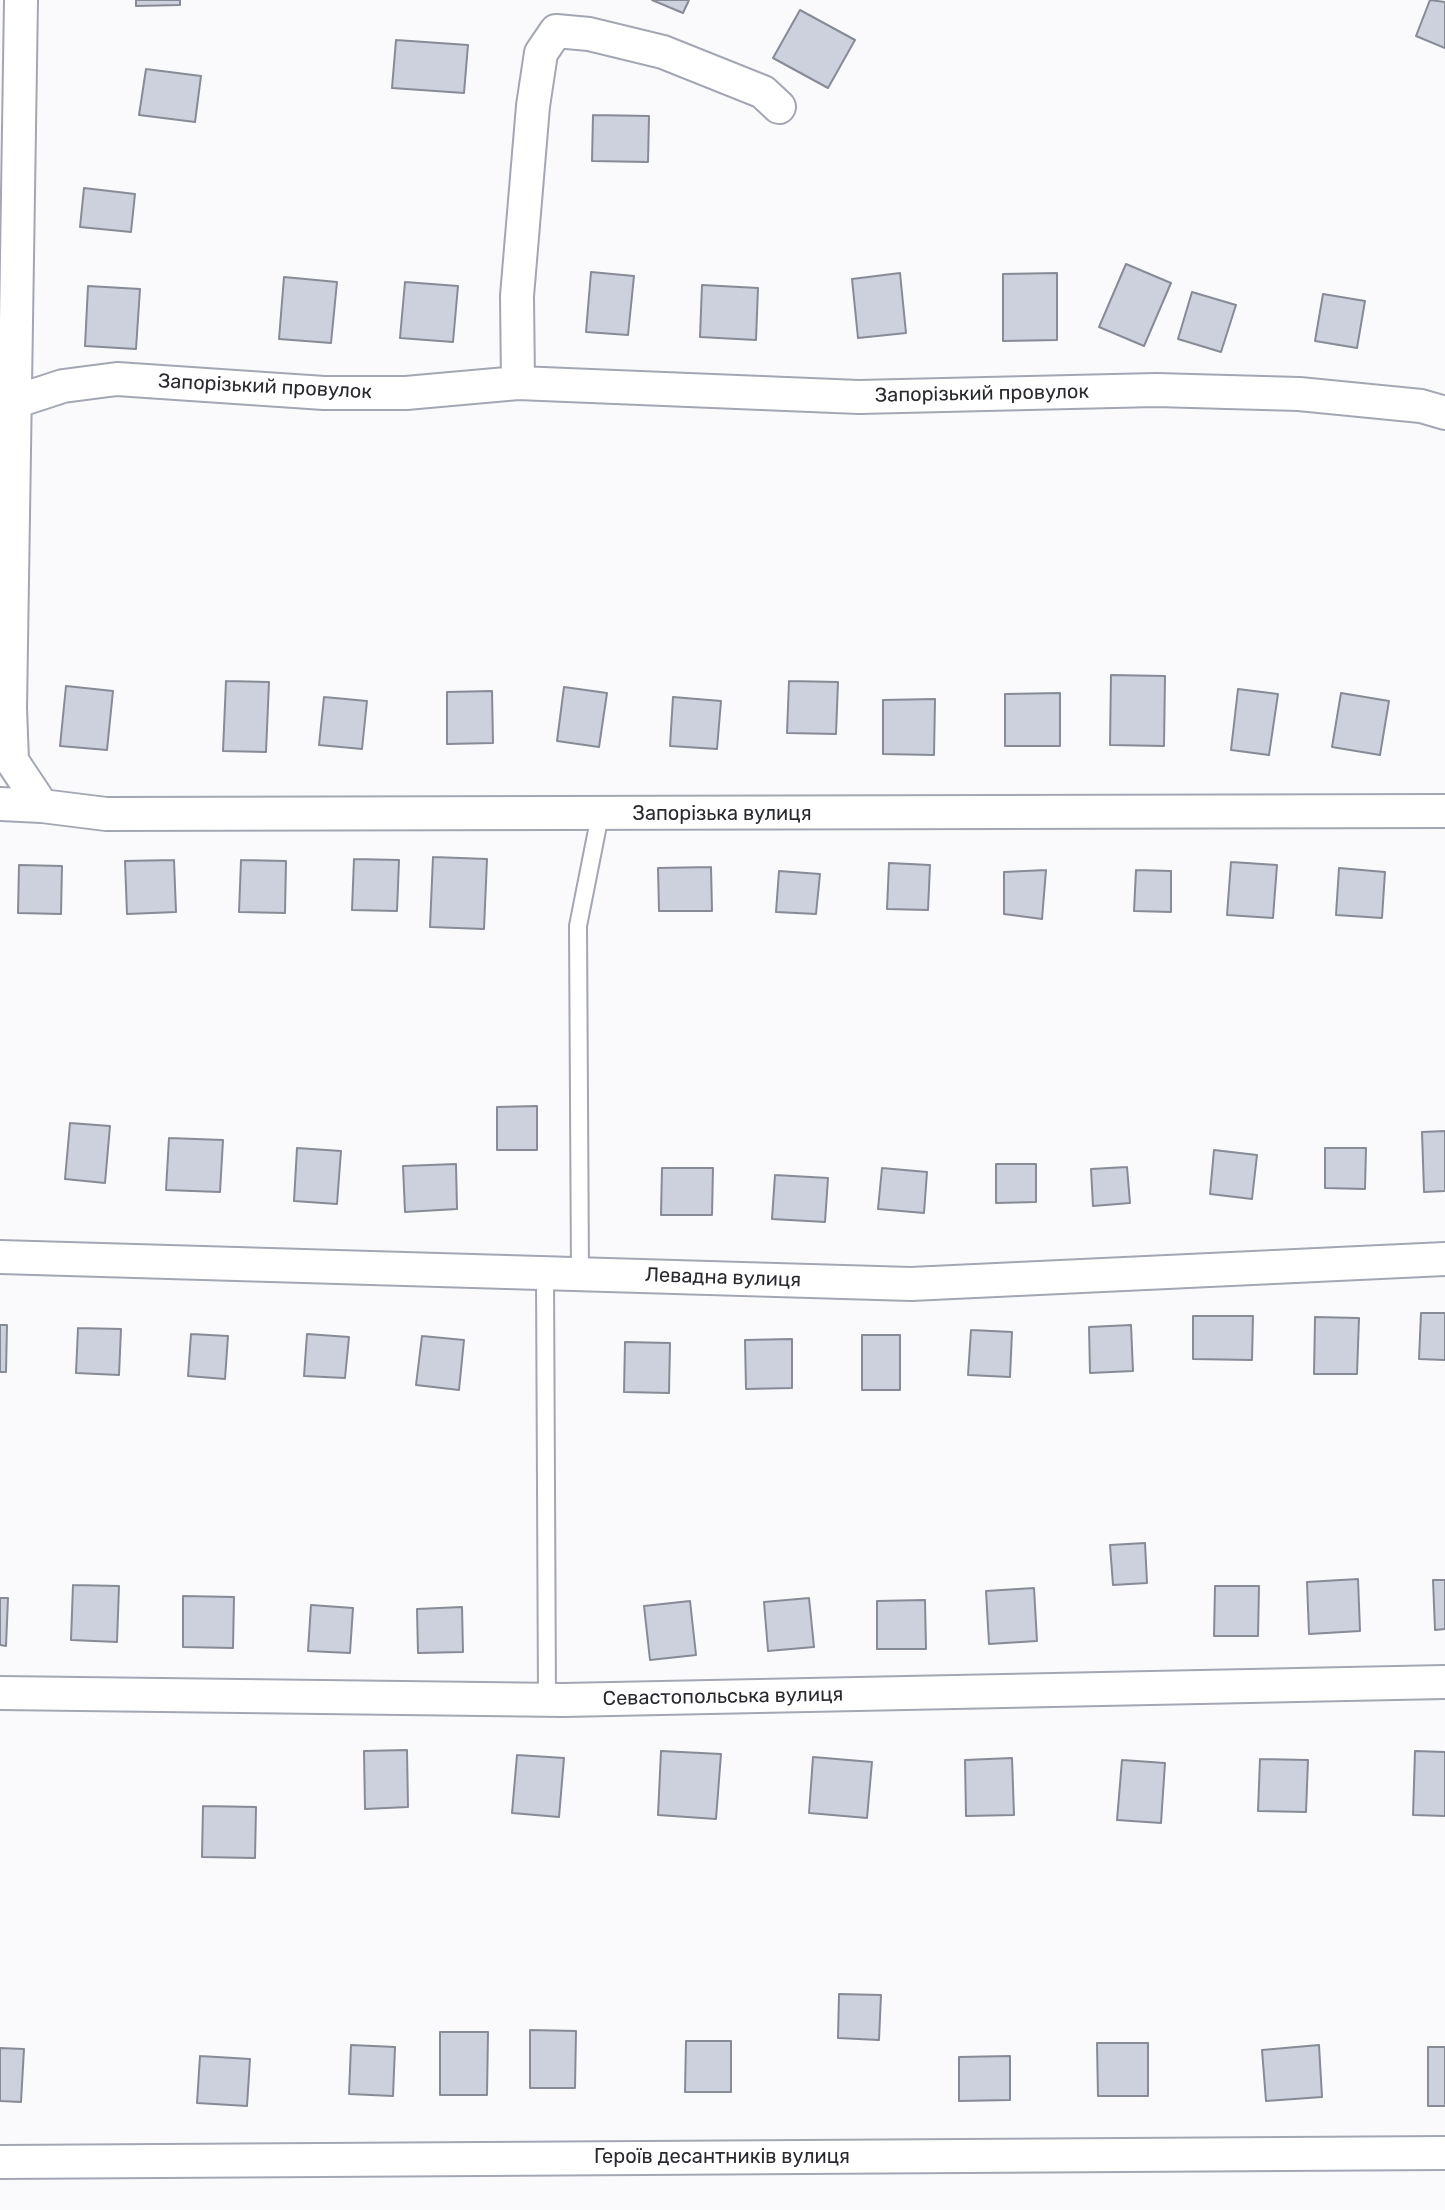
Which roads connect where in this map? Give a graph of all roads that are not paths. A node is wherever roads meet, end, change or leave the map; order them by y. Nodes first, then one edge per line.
1 (21, 0) edge
2 (779, 107) dead end
3 (518, 383) junction
4 (14, 402) junction
5 (1445, 413) edge
6 (0, 804) edge
7 (42, 806) junction
8 (1445, 811) edge
9 (600, 815) junction
10 (0, 1257) edge
11 (1445, 1259) edge
12 (545, 1273) junction
13 (580, 1274) junction
14 (1445, 1682) edge
15 (0, 1693) edge
16 (547, 1699) junction
17 (1445, 2153) edge
18 (0, 2162) edge

1 - 4 street
2 - 3 street
3 - 4 street, Запорізький провулок
3 - 5 street, Запорізький провулок
4 - 7 street
6 - 7 street, Запорізька вулиця
7 - 9 street, Запорізька вулиця
8 - 9 street, Запорізька вулиця
9 - 13 lane
10 - 12 street, Левадна вулиця
11 - 13 street, Левадна вулиця
12 - 13 street, Левадна вулиця
12 - 16 lane
14 - 16 street, Севастопольська вулиця
15 - 16 street, Севастопольська вулиця
17 - 18 street, Героїв десантників вулиця

